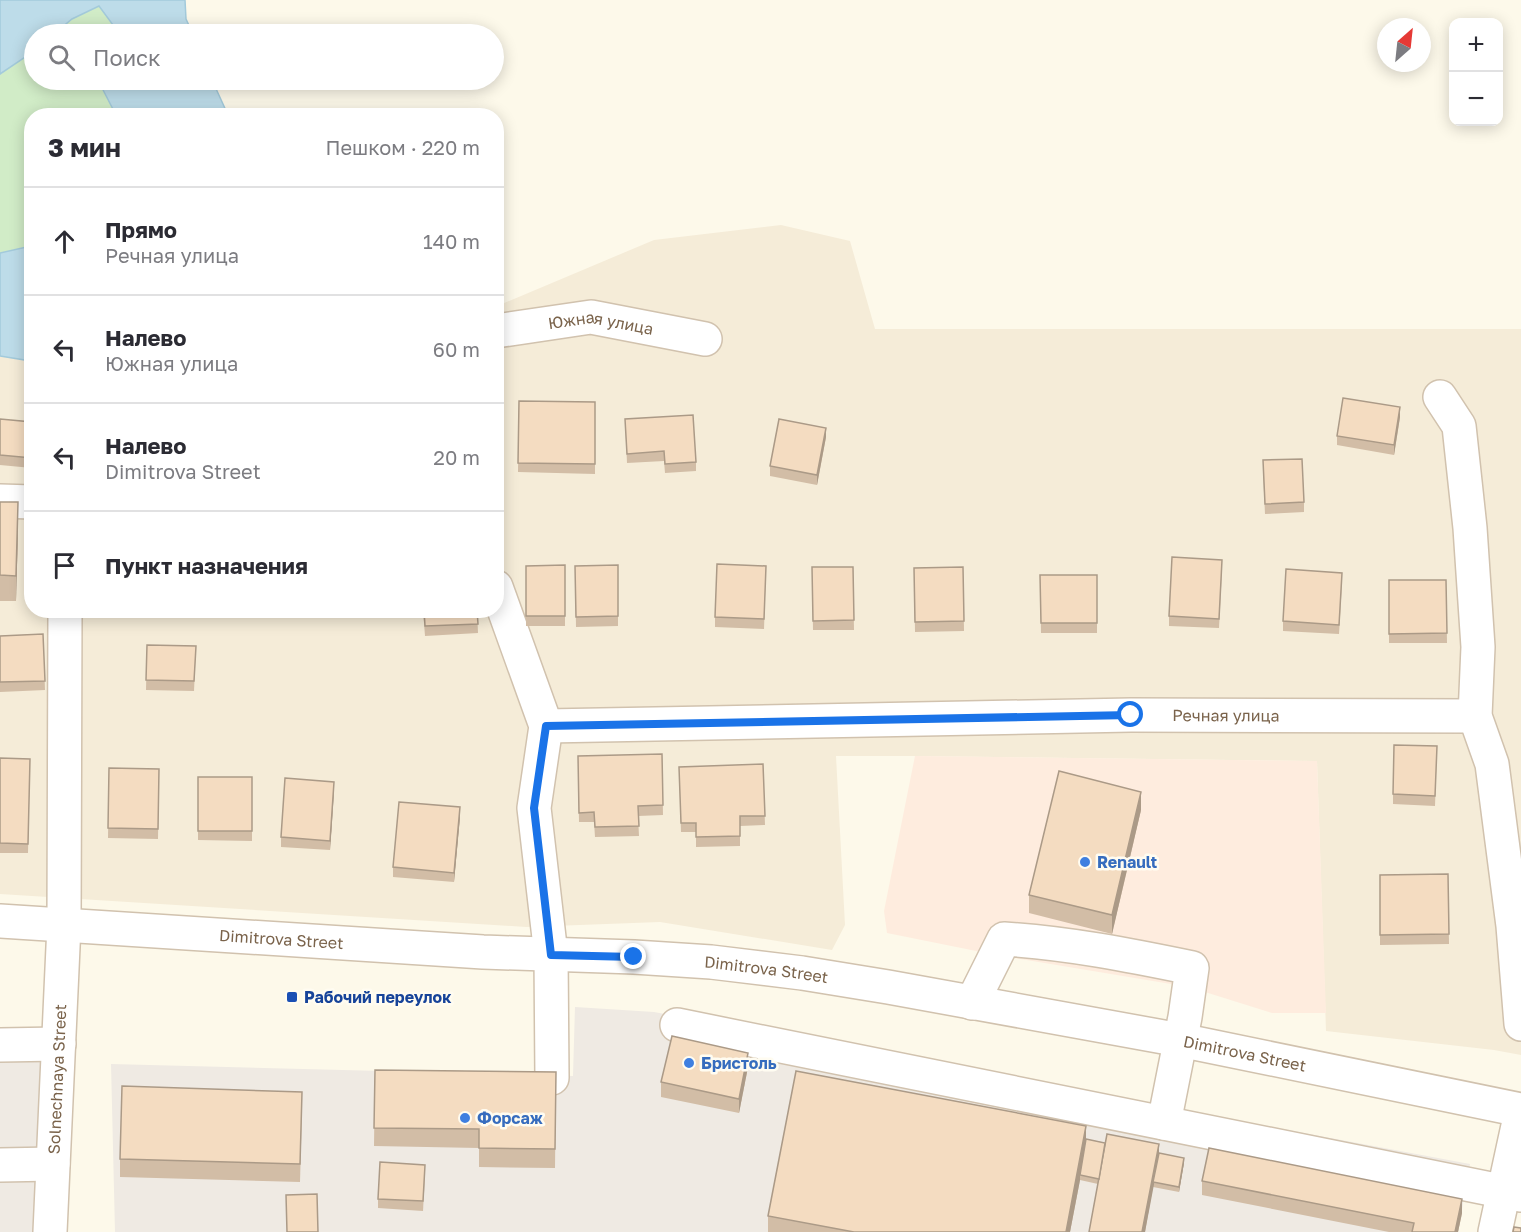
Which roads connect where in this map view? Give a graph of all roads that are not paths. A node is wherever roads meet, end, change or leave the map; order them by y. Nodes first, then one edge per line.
1 (504, 330) edge
2 (705, 339) dead end
3 (1440, 397) dead end
4 (0, 501) edge
5 (24, 502) edge
6 (504, 609) edge
7 (65, 618) edge
8 (1475, 716) junction
9 (546, 726) junction
10 (0, 921) edge
11 (64, 925) junction
12 (551, 955) junction
13 (972, 1003) junction
14 (1521, 1024) edge
15 (677, 1025) dead end
16 (1180, 1040) junction
17 (59, 1044) junction
18 (0, 1045) edge
19 (552, 1078) edge
20 (1521, 1111) edge
21 (1164, 1123) junction
22 (53, 1164) junction
23 (0, 1165) edge
24 (1512, 1193) edge
25 (50, 1232) edge
26 (1495, 1232) edge

1 - 2 street, Южная улица
3 - 8 street
4 - 5 street
6 - 9 street
7 - 11 street
8 - 9 street, Речная улица
8 - 14 street
9 - 12 street
10 - 11 street, Dimitrova Street
11 - 12 street, Dimitrova Street
11 - 17 street, Solnechnaya Street
12 - 13 street, Dimitrova Street
12 - 19 street
13 - 16 street, Dimitrova Street
13 - 16 street
15 - 21 street
16 - 20 street, Dimitrova Street
16 - 21 street
17 - 18 street
17 - 22 street, Solnechnaya Street
20 - 24 street
21 - 24 street
22 - 23 street
22 - 25 street, Solnechnaya Street
24 - 26 street

